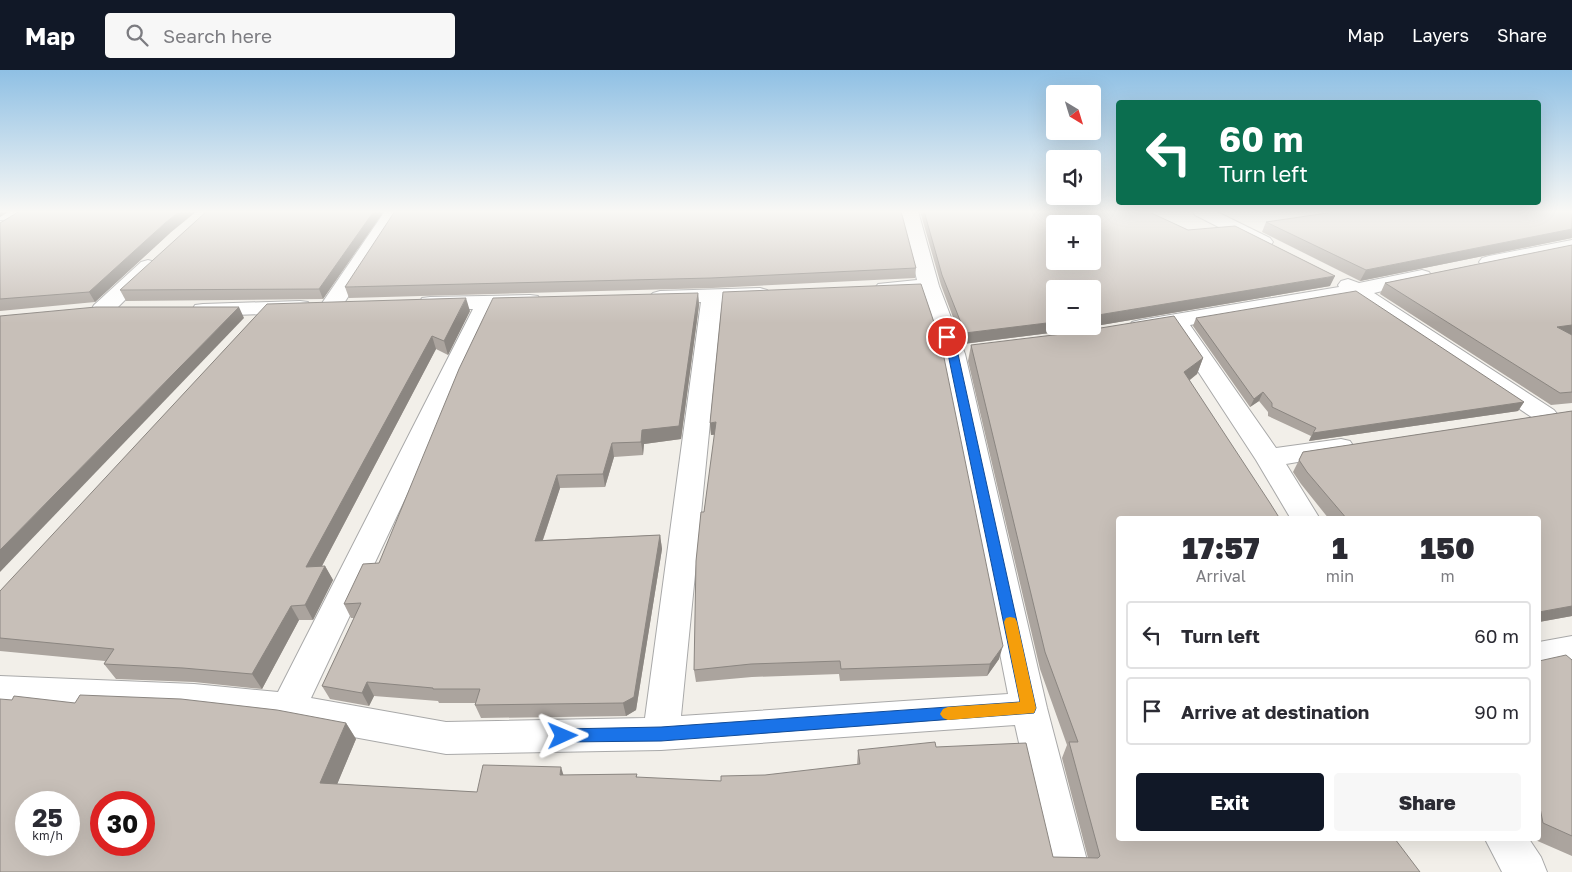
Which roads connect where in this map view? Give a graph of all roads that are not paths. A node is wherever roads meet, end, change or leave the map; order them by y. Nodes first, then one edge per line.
1 (369, 248) edge
2 (919, 248) edge
3 (1276, 248) edge
4 (1559, 248) edge
5 (1279, 250) edge
6 (160, 256) edge
7 (1474, 265) edge
8 (1444, 271) edge
9 (1331, 277) edge
10 (929, 286) junction
11 (869, 288) edge
12 (1357, 290) junction
13 (781, 293) edge
14 (712, 296) junction
15 (643, 298) edge
16 (545, 300) edge
17 (487, 302) junction
18 (409, 304) edge
19 (360, 305) edge
20 (331, 306) junction
21 (266, 309) junction
22 (132, 310) edge
23 (184, 310) edge
24 (1175, 320) junction
25 (247, 330) edge
26 (1121, 330) edge
27 (1572, 412) edge
28 (1545, 416) junction
29 (1515, 420) edge
30 (1368, 443) edge
31 (1269, 458) junction
32 (1304, 516) edge
33 (1572, 650) edge
34 (1541, 656) edge
35 (0, 691) edge
36 (1029, 708) junction
37 (288, 709) junction
38 (661, 734) junction
39 (1506, 841) edge
40 (1069, 872) edge
41 (1526, 872) edge

1 - 20 street
2 - 10 street
3 - 5 street
4 - 7 street
6 - 22 street
8 - 12 street
9 - 12 street
10 - 11 street
10 - 36 street
12 - 24 street
12 - 28 street
13 - 14 street
14 - 15 street
14 - 38 street
16 - 17 street
17 - 18 street
17 - 37 street
19 - 20 street
20 - 21 street
21 - 23 street
21 - 25 street
24 - 26 street
24 - 31 street
27 - 28 street
28 - 29 street
30 - 31 street
31 - 32 street
33 - 34 street
35 - 37 street
36 - 38 street
36 - 40 street
37 - 38 street
39 - 41 street

